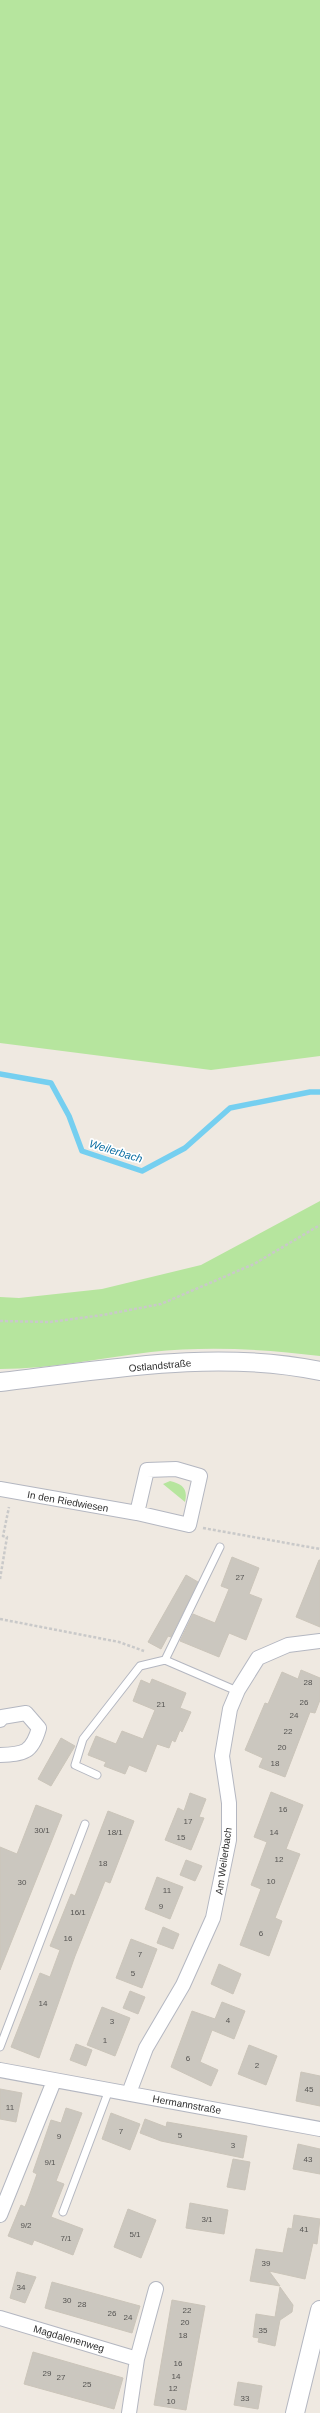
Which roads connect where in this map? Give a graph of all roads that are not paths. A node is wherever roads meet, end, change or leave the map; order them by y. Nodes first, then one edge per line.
1 (320, 1371) edge
2 (0, 1382) edge
3 (6, 1490) edge
4 (136, 1513) junction
5 (220, 1547) dead end
6 (320, 1641) edge
7 (165, 1660) junction
8 (237, 1691) junction
9 (0, 1720) edge
10 (0, 1755) edge
11 (97, 1775) dead end
12 (85, 1824) dead end
13 (0, 2047) edge
14 (0, 2070) edge
15 (54, 2081) junction
16 (109, 2090) junction
17 (129, 2094) junction
18 (320, 2129) edge
19 (63, 2212) dead end
20 (0, 2215) edge
21 (156, 2289) dead end
22 (320, 2310) edge
23 (0, 2318) edge
24 (137, 2359) junction
25 (129, 2413) edge
26 (295, 2413) edge

1 - 2 street, Ostlandstraße
3 - 4 street, In den Riedwiesen
4 - 4 street, In den Riedwiesen
5 - 7 lane
6 - 8 street, Am Weilerbach
7 - 8 lane
7 - 11 lane
8 - 17 street, Am Weilerbach
9 - 10 street
12 - 13 lane
14 - 15 street, Hermannstraße
15 - 16 street, Hermannstraße
15 - 20 street
16 - 17 street, Hermannstraße
16 - 19 lane
17 - 18 street, Hermannstraße
21 - 24 street
22 - 26 street
23 - 24 street, Magdalenenweg
24 - 25 street

